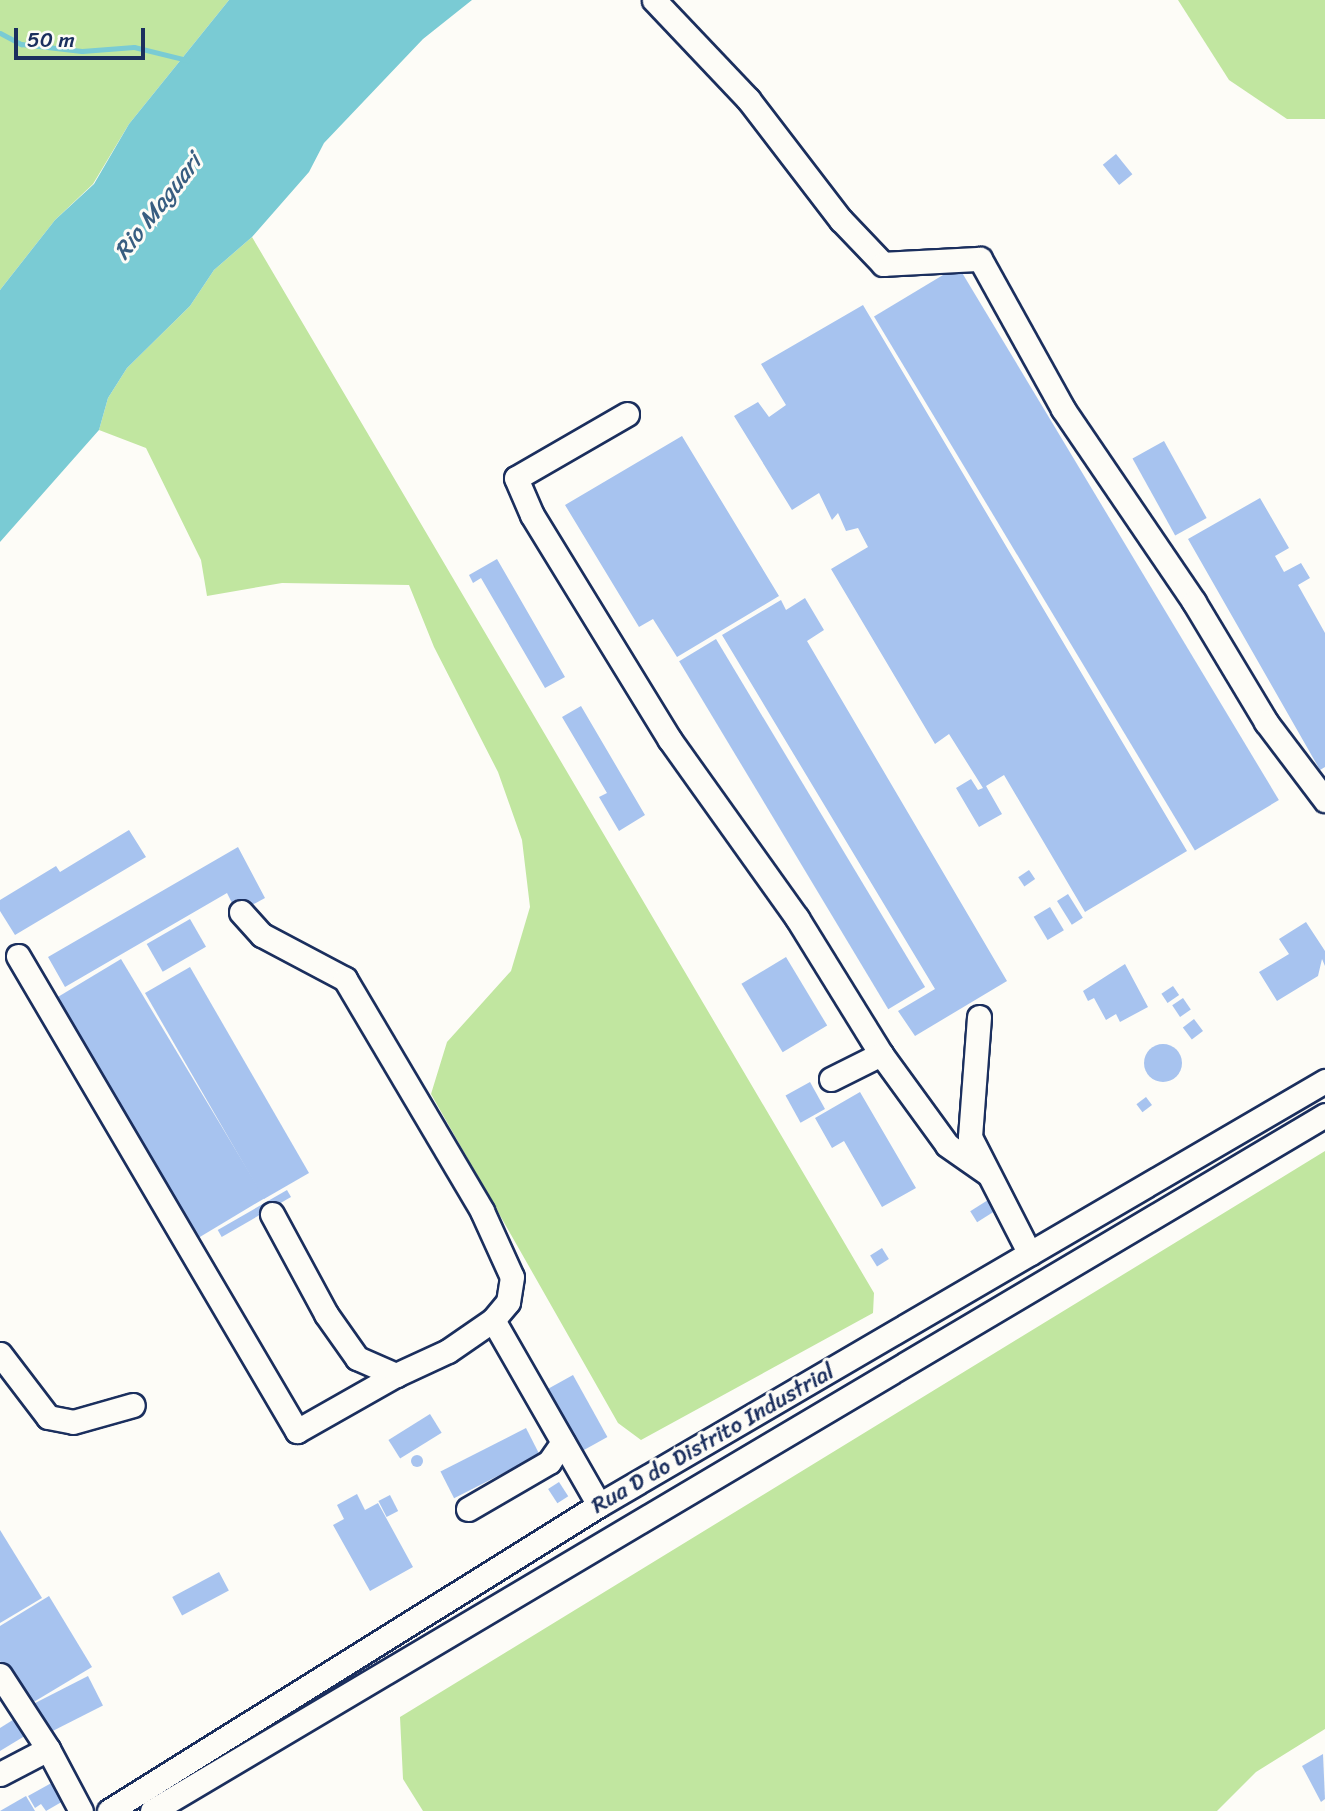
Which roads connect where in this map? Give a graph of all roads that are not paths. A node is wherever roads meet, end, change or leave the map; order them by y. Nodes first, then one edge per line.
1 (654, 0) edge
2 (626, 414) dead end
3 (1325, 800) edge
4 (241, 912) dead end
5 (18, 956) dead end
6 (979, 1017) dead end
7 (881, 1054) junction
8 (831, 1079) dead end
9 (1325, 1081) edge
10 (1325, 1115) edge
11 (987, 1173) junction
12 (272, 1213) dead end
13 (1030, 1254) junction
14 (493, 1320) junction
15 (0, 1354) edge
16 (396, 1375) junction
17 (133, 1405) dead end
18 (563, 1442) junction
19 (599, 1505) junction
20 (468, 1509) dead end
21 (0, 1675) edge
22 (48, 1749) junction
23 (0, 1774) edge
24 (81, 1811) edge
25 (109, 1811) edge
26 (152, 1811) edge

1 - 3 street
2 - 7 street
4 - 14 street
5 - 16 street
6 - 11 street
7 - 8 street
7 - 11 street
9 - 13 street, Rua D do Distrito Industrial
10 - 26 street, Rua D do Distrito Industrial
11 - 13 street
12 - 16 street
13 - 19 street, Rua D do Distrito Industrial
14 - 16 street
14 - 18 street
15 - 17 street
18 - 19 street
18 - 20 street
19 - 25 street, Rua D do Distrito Industrial
21 - 22 street
22 - 23 street
22 - 24 street

